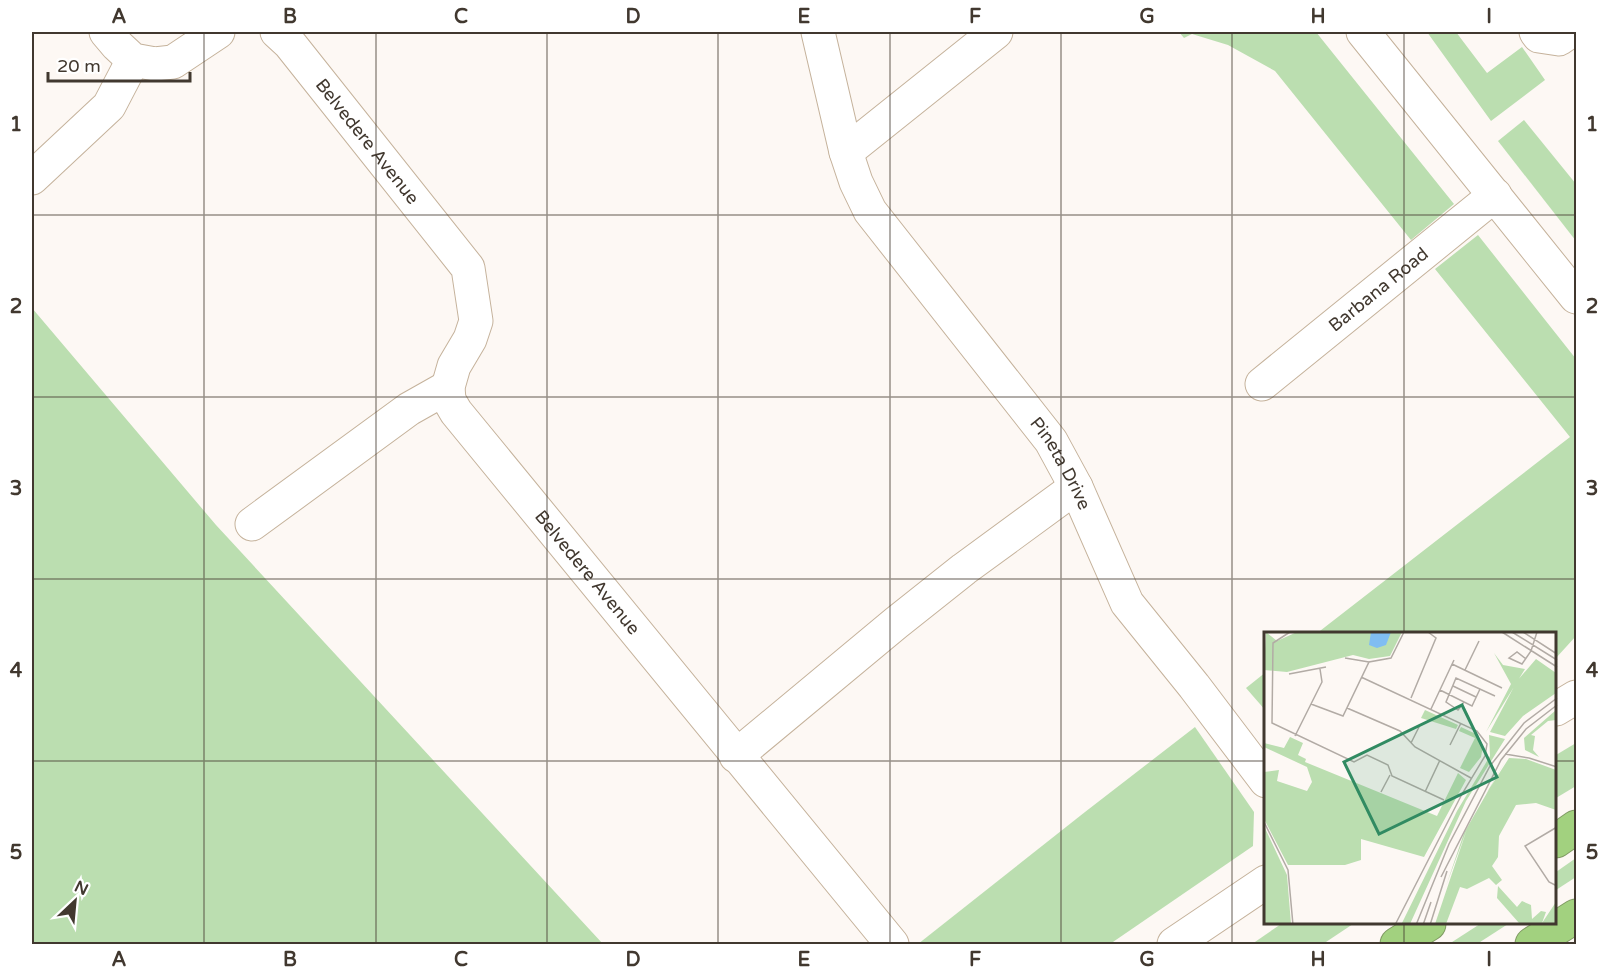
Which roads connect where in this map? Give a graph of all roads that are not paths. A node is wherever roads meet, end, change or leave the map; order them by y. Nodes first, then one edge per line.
1 (106, 32) edge
2 (218, 32) edge
3 (277, 32) edge
4 (818, 32) edge
5 (996, 32) edge
6 (1363, 32) edge
7 (1536, 32) edge
8 (1569, 32) edge
9 (133, 60) junction
10 (846, 153) junction
11 (32, 178) edge
12 (1495, 195) junction
13 (1576, 297) edge
14 (1263, 384) dead end
15 (448, 387) junction
16 (1076, 487) junction
17 (252, 524) dead end
18 (1576, 697) edge
19 (1557, 708) edge
20 (736, 756) junction
21 (1264, 778) edge
22 (1576, 827) edge
23 (1557, 840) edge
24 (1264, 883) edge
25 (1576, 916) edge
26 (1427, 925) edge
27 (892, 945) edge
28 (1174, 945) edge
29 (1397, 945) edge
30 (1532, 945) edge

1 - 9 street
2 - 9 street
3 - 15 street, Belvedere Avenue
4 - 10 street, Pineta Drive
5 - 10 street
6 - 12 street
7 - 8 street
9 - 11 street
10 - 16 street, Pineta Drive
12 - 13 street
12 - 14 street, Barbana Road
15 - 17 street
15 - 20 street, Belvedere Avenue
16 - 20 street
16 - 21 street, Pineta Drive
18 - 19 street
20 - 27 street, Belvedere Avenue
22 - 23 highway
24 - 28 street
25 - 30 highway
26 - 29 highway

